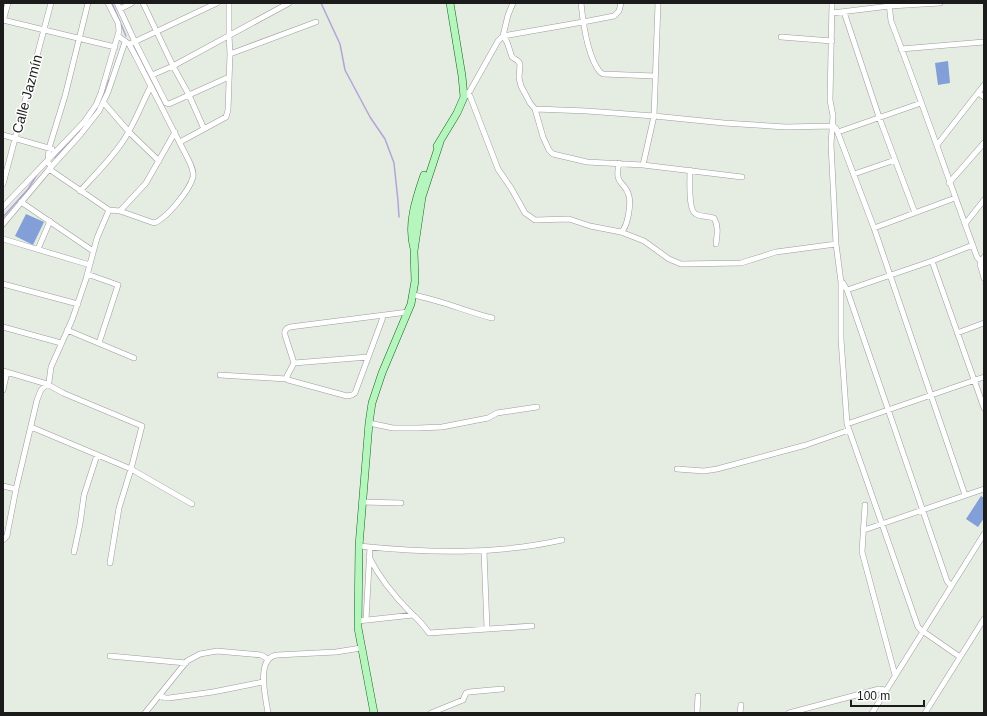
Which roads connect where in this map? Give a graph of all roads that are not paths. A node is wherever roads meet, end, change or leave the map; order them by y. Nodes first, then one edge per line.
1 (8, 3) edge
2 (51, 3) edge
3 (88, 3) edge
4 (108, 3) edge
5 (117, 3) edge
6 (132, 3) edge
7 (143, 3) edge
8 (217, 3) edge
9 (229, 3) edge
10 (289, 3) edge
11 (450, 3) edge
12 (513, 3) edge
13 (581, 3) edge
14 (621, 3) edge
15 (658, 3) edge
16 (832, 3) edge
17 (940, 3) edge
18 (889, 4) edge
19 (120, 9) junction
20 (844, 12) junction
21 (832, 13) junction
22 (3, 20) edge
23 (316, 22) dead end
24 (583, 22) junction
25 (44, 30) junction
26 (157, 30) junction
27 (229, 35) junction
28 (118, 36) junction
29 (503, 36) junction
30 (781, 37) dead end
31 (79, 39) junction
32 (832, 41) junction
33 (135, 42) junction
34 (984, 42) edge
35 (127, 43) junction
36 (115, 47) junction
37 (902, 49) junction
38 (230, 54) junction
39 (173, 66) junction
40 (152, 75) junction
41 (655, 76) junction
42 (229, 77) junction
43 (984, 85) edge
44 (151, 86) junction
45 (978, 93) junction
46 (189, 95) junction
47 (466, 95) junction
48 (984, 97) edge
49 (104, 103) junction
50 (921, 103) junction
51 (535, 110) junction
52 (654, 116) junction
53 (880, 117) junction
54 (833, 126) junction
55 (204, 129) junction
56 (128, 132) junction
57 (175, 132) junction
58 (838, 132) junction
59 (3, 135) edge
60 (15, 139) junction
61 (180, 142) junction
62 (984, 144) edge
63 (937, 145) junction
64 (49, 148) junction
65 (56, 150) junction
66 (48, 159) junction
67 (896, 160) junction
68 (159, 161) junction
69 (620, 164) junction
70 (643, 165) junction
71 (50, 168) junction
72 (690, 170) junction
73 (854, 174) junction
74 (742, 177) dead end
75 (949, 183) junction
76 (3, 184) edge
77 (80, 191) junction
78 (955, 198) junction
79 (984, 200) edge
80 (21, 202) junction
81 (3, 207) edge
82 (109, 210) junction
83 (120, 211) junction
84 (915, 213) junction
85 (50, 221) junction
86 (3, 224) edge
87 (964, 224) junction
88 (874, 228) junction
89 (621, 232) junction
90 (3, 239) edge
91 (716, 244) dead end
92 (836, 244) junction
93 (973, 245) junction
94 (38, 250) junction
95 (93, 250) junction
96 (932, 261) junction
97 (983, 261) edge
98 (90, 265) junction
99 (87, 274) junction
100 (890, 276) junction
101 (984, 278) edge
102 (841, 282) junction
103 (3, 284) edge
104 (847, 290) junction
105 (413, 295) junction
106 (78, 304) junction
107 (408, 312) junction
108 (383, 316) junction
109 (492, 318) dead end
110 (984, 323) edge
111 (3, 327) edge
112 (67, 330) junction
113 (957, 333) junction
114 (62, 343) junction
115 (99, 343) junction
116 (368, 357) junction
117 (134, 358) dead end
118 (294, 363) junction
119 (5, 372) edge
120 (220, 375) dead end
121 (984, 377) edge
122 (287, 379) junction
123 (974, 380) junction
124 (47, 384) junction
125 (3, 390) edge
126 (932, 395) junction
127 (537, 406) dead end
128 (984, 408) edge
129 (889, 410) junction
130 (369, 423) junction
131 (848, 424) junction
132 (31, 427) junction
133 (849, 430) junction
134 (97, 455) junction
135 (131, 469) junction
136 (676, 469) dead end
137 (3, 486) edge
138 (984, 488) edge
139 (16, 489) junction
140 (965, 496) junction
141 (362, 502) junction
142 (401, 503) dead end
143 (192, 504) dead end
144 (865, 505) dead end
145 (923, 510) junction
146 (883, 524) junction
147 (864, 530) junction
148 (984, 534) edge
149 (3, 540) edge
150 (562, 540) dead end
151 (359, 546) junction
152 (370, 548) junction
153 (484, 551) junction
154 (74, 552) dead end
155 (369, 557) junction
156 (110, 563) dead end
157 (951, 586) junction
158 (413, 615) junction
159 (984, 619) edge
160 (358, 620) junction
161 (366, 620) junction
162 (532, 626) dead end
163 (487, 629) junction
164 (923, 632) junction
165 (361, 648) junction
166 (110, 656) dead end
167 (960, 657) junction
168 (268, 659) junction
169 (186, 663) junction
170 (895, 675) junction
171 (263, 682) junction
172 (502, 688) dead end
173 (885, 690) junction
174 (160, 695) junction
175 (698, 696) dead end
176 (741, 705) dead end
177 (145, 713) edge
178 (268, 713) edge
179 (374, 713) edge
180 (431, 713) edge
181 (697, 713) edge
182 (740, 713) edge
183 (789, 713) edge
184 (872, 713) edge
185 (925, 713) edge

1 - 22 street
2 - 25 street, Calle Jazmín
3 - 31 street
4 - 28 street
5 - 19 street
6 - 19 street
7 - 26 street
8 - 26 street
9 - 27 street
10 - 27 street
11 - 47 street
12 - 29 street
13 - 24 street
14 - 24 street
15 - 41 street
16 - 21 street
17 - 18 street
18 - 20 street
18 - 37 street
19 - 33 street
20 - 21 street
20 - 53 street
21 - 32 street
22 - 25 street
23 - 38 street
24 - 29 street
24 - 41 street
25 - 31 street
25 - 60 street, Calle Jazmín
26 - 33 street
26 - 39 street
27 - 38 street
27 - 39 street
28 - 35 street
28 - 36 street
29 - 47 street
29 - 51 street
30 - 32 street
31 - 36 street
31 - 64 street
32 - 54 street
33 - 35 street
33 - 40 street
34 - 37 street
35 - 44 street
35 - 49 street
36 - 65 street
37 - 50 street
38 - 42 street
39 - 40 street
39 - 46 street
40 - 46 street
41 - 52 street
42 - 46 street
42 - 55 street
43 - 45 street
44 - 56 street
44 - 57 street
45 - 48 street
45 - 63 street
46 - 55 street
47 - 89 street
47 - 105 street
49 - 56 street
49 - 71 street
50 - 53 street
50 - 63 street
51 - 52 street
51 - 69 street
52 - 54 street
52 - 70 street
53 - 58 street
53 - 67 street
54 - 58 street
54 - 92 street
55 - 61 street
56 - 68 street
56 - 77 street
57 - 61 street
57 - 68 street
58 - 73 street
59 - 60 street
60 - 64 street
60 - 76 street, Calle Jazmín
61 - 83 street
62 - 75 street
63 - 75 street
64 - 65 street
64 - 66 street
65 - 66 street
66 - 71 street
66 - 81 street
67 - 73 street
67 - 84 street
68 - 83 street
69 - 70 street
69 - 89 street
70 - 72 street
71 - 77 street
71 - 80 street
72 - 74 street
72 - 91 street
73 - 88 street
75 - 78 street
77 - 82 street
78 - 84 street
78 - 87 street
79 - 87 street
80 - 85 street
80 - 86 street
82 - 83 street
82 - 95 street
84 - 88 street
85 - 94 street
85 - 95 street
87 - 93 street
88 - 100 street
89 - 92 street
90 - 94 street
92 - 102 street
93 - 96 street
93 - 97 street
94 - 98 street
95 - 98 street
96 - 100 street
96 - 113 street
97 - 101 street
98 - 99 street
99 - 106 street
99 - 115 street
100 - 104 street
100 - 126 street
102 - 104 street
102 - 131 street
103 - 106 street
104 - 129 street
105 - 107 street
105 - 109 street
106 - 112 street
107 - 108 street
107 - 130 street
108 - 116 street
108 - 118 street
110 - 113 street
111 - 114 street
112 - 114 street
112 - 115 street
113 - 123 street
114 - 124 street
115 - 117 street
116 - 118 street
116 - 122 street
118 - 122 street
119 - 124 street
119 - 125 street
120 - 122 street
121 - 123 street
123 - 126 street
123 - 128 street
124 - 132 street
124 - 135 street
126 - 129 street
126 - 140 street
127 - 130 street
129 - 131 street
129 - 145 street
130 - 141 street
131 - 133 street
132 - 134 street
132 - 139 street
133 - 136 street
133 - 146 street
134 - 135 street
134 - 154 street
135 - 143 street
135 - 156 street
137 - 139 street
138 - 140 street
139 - 149 street
140 - 145 street
141 - 142 street
141 - 151 street
144 - 147 street
145 - 146 street
145 - 157 street
146 - 147 street
146 - 164 street
147 - 170 street
148 - 157 street
150 - 153 street
151 - 152 street
151 - 160 street
152 - 153 street
152 - 155 street
153 - 163 street
155 - 158 street
155 - 161 street
157 - 164 street
158 - 161 street
158 - 163 street
159 - 167 street
160 - 161 street
160 - 165 street
162 - 163 street
164 - 167 street
164 - 170 street
165 - 168 street
165 - 179 street
166 - 169 street
167 - 185 street
168 - 169 street
168 - 171 street
169 - 174 street
170 - 173 street
171 - 174 street
171 - 178 street
172 - 180 street
173 - 183 street
173 - 184 street
174 - 177 street
175 - 181 street
176 - 182 street

